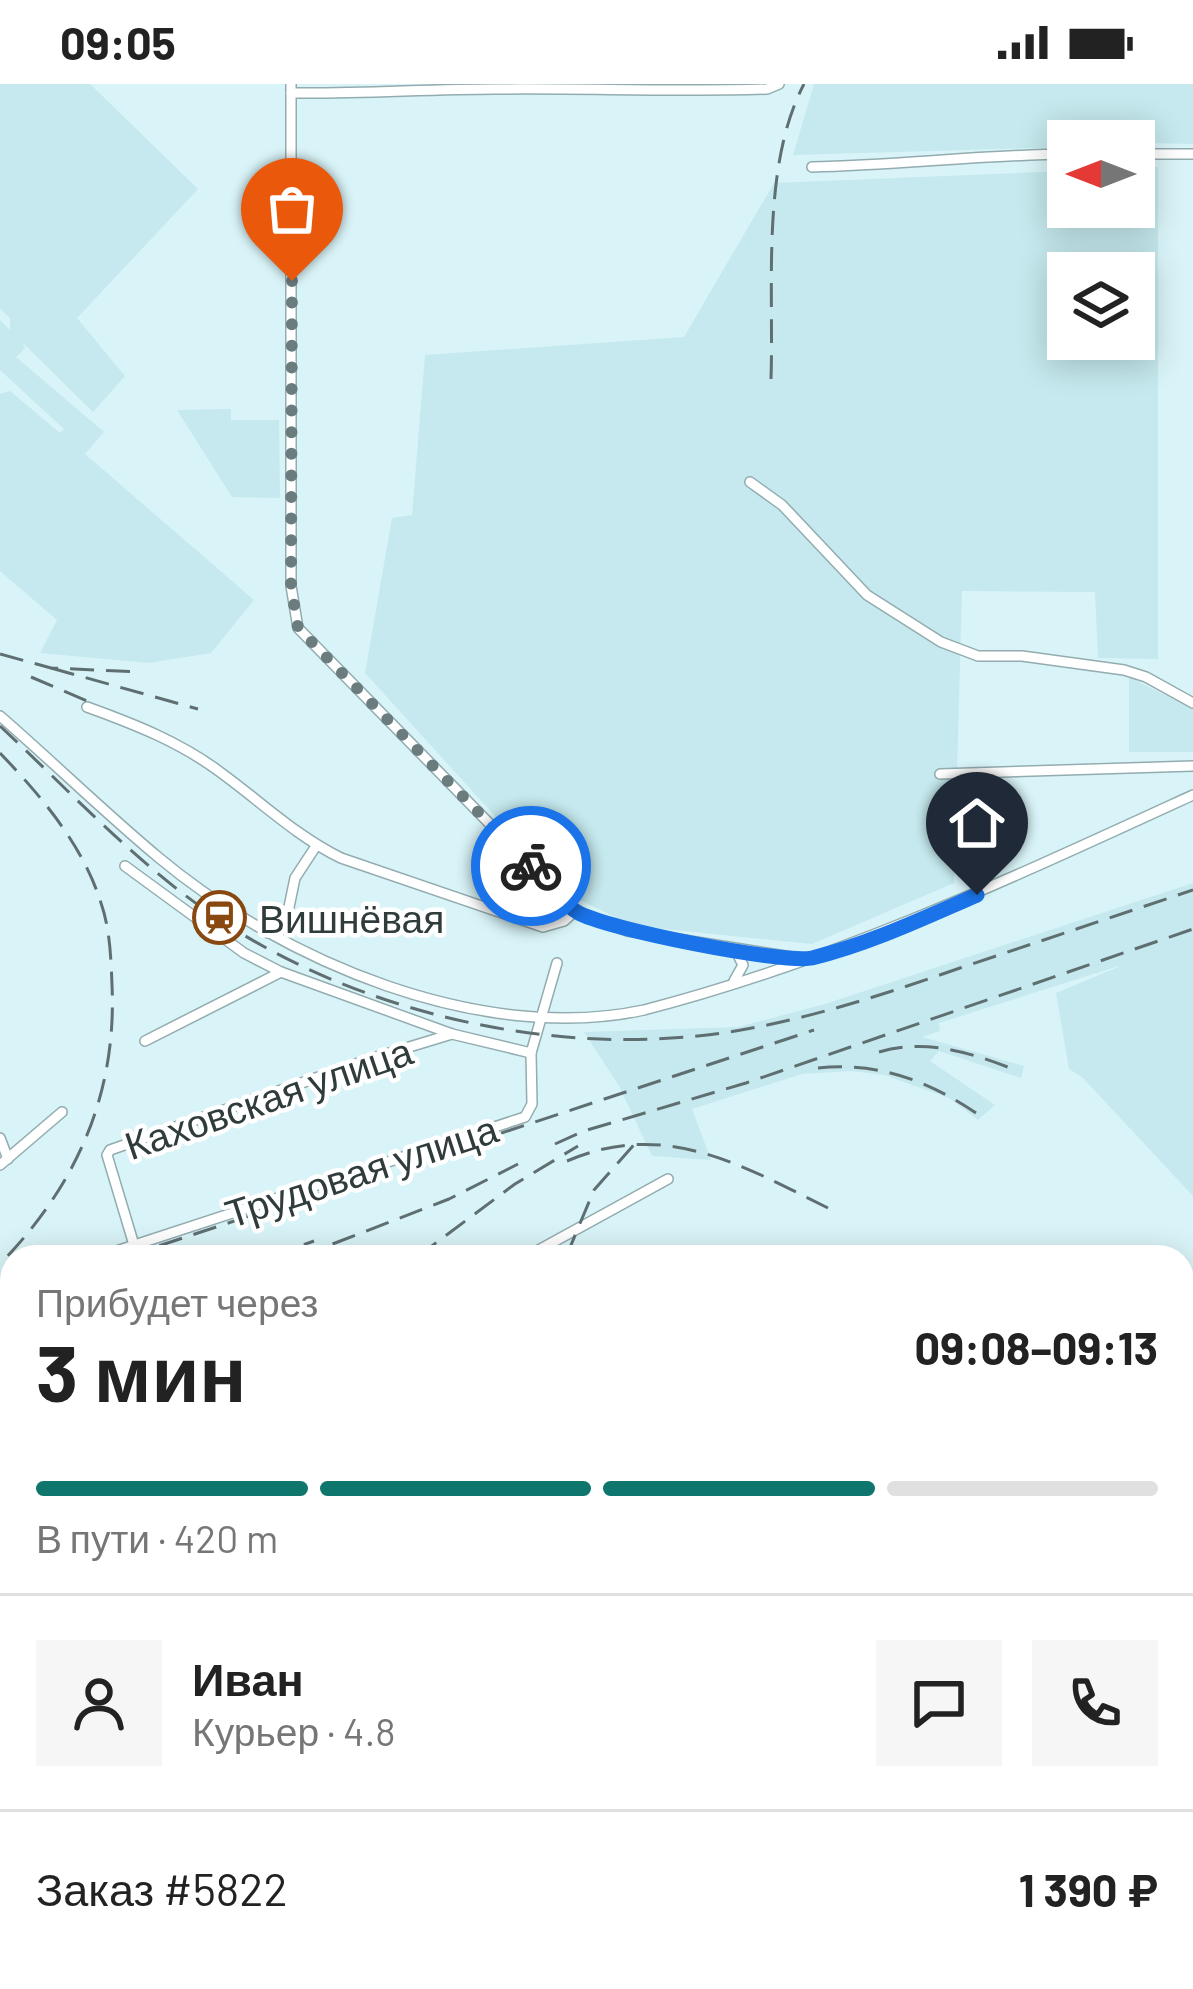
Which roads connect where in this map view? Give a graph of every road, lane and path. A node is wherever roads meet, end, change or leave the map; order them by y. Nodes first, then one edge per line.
1 (779, 84) edge
2 (291, 89) edge
3 (1047, 154) edge
4 (1155, 154) edge
5 (1193, 154) edge
6 (812, 167) dead end
7 (750, 482) dead end
8 (1193, 703) edge
9 (87, 707) dead end
10 (0, 716) edge
11 (1193, 766) edge
12 (940, 773) dead end
13 (1193, 795) edge
14 (316, 846) junction
15 (125, 866) dead end
16 (575, 911) junction
17 (268, 933) junction
18 (734, 949) junction
19 (806, 959) junction
20 (557, 963) dead end
21 (281, 972) junction
22 (730, 985) junction
23 (542, 1016) junction
24 (452, 1034) junction
25 (145, 1041) dead end
26 (531, 1053) junction
27 (62, 1112) dead end
28 (0, 1138) edge
29 (4, 1162) edge
30 (668, 1179) dead end
31 (134, 1245) joint
32 (548, 1245) edge

1 - 2 street
2 - 16 street
3 - 6 street
4 - 5 street
7 - 8 street
9 - 14 street
10 - 17 street
11 - 12 street
13 - 19 street
14 - 16 street
14 - 17 street
15 - 21 street
16 - 18 street
17 - 23 street
18 - 19 street
18 - 22 street
19 - 22 street
20 - 23 street, Трудовая улица
21 - 24 street
21 - 25 street
22 - 23 street
23 - 26 street, Трудовая улица
24 - 26 street
24 - 31 street, Каховская улица
26 - 31 street, Трудовая улица
27 - 29 street
28 - 29 street
30 - 32 street

